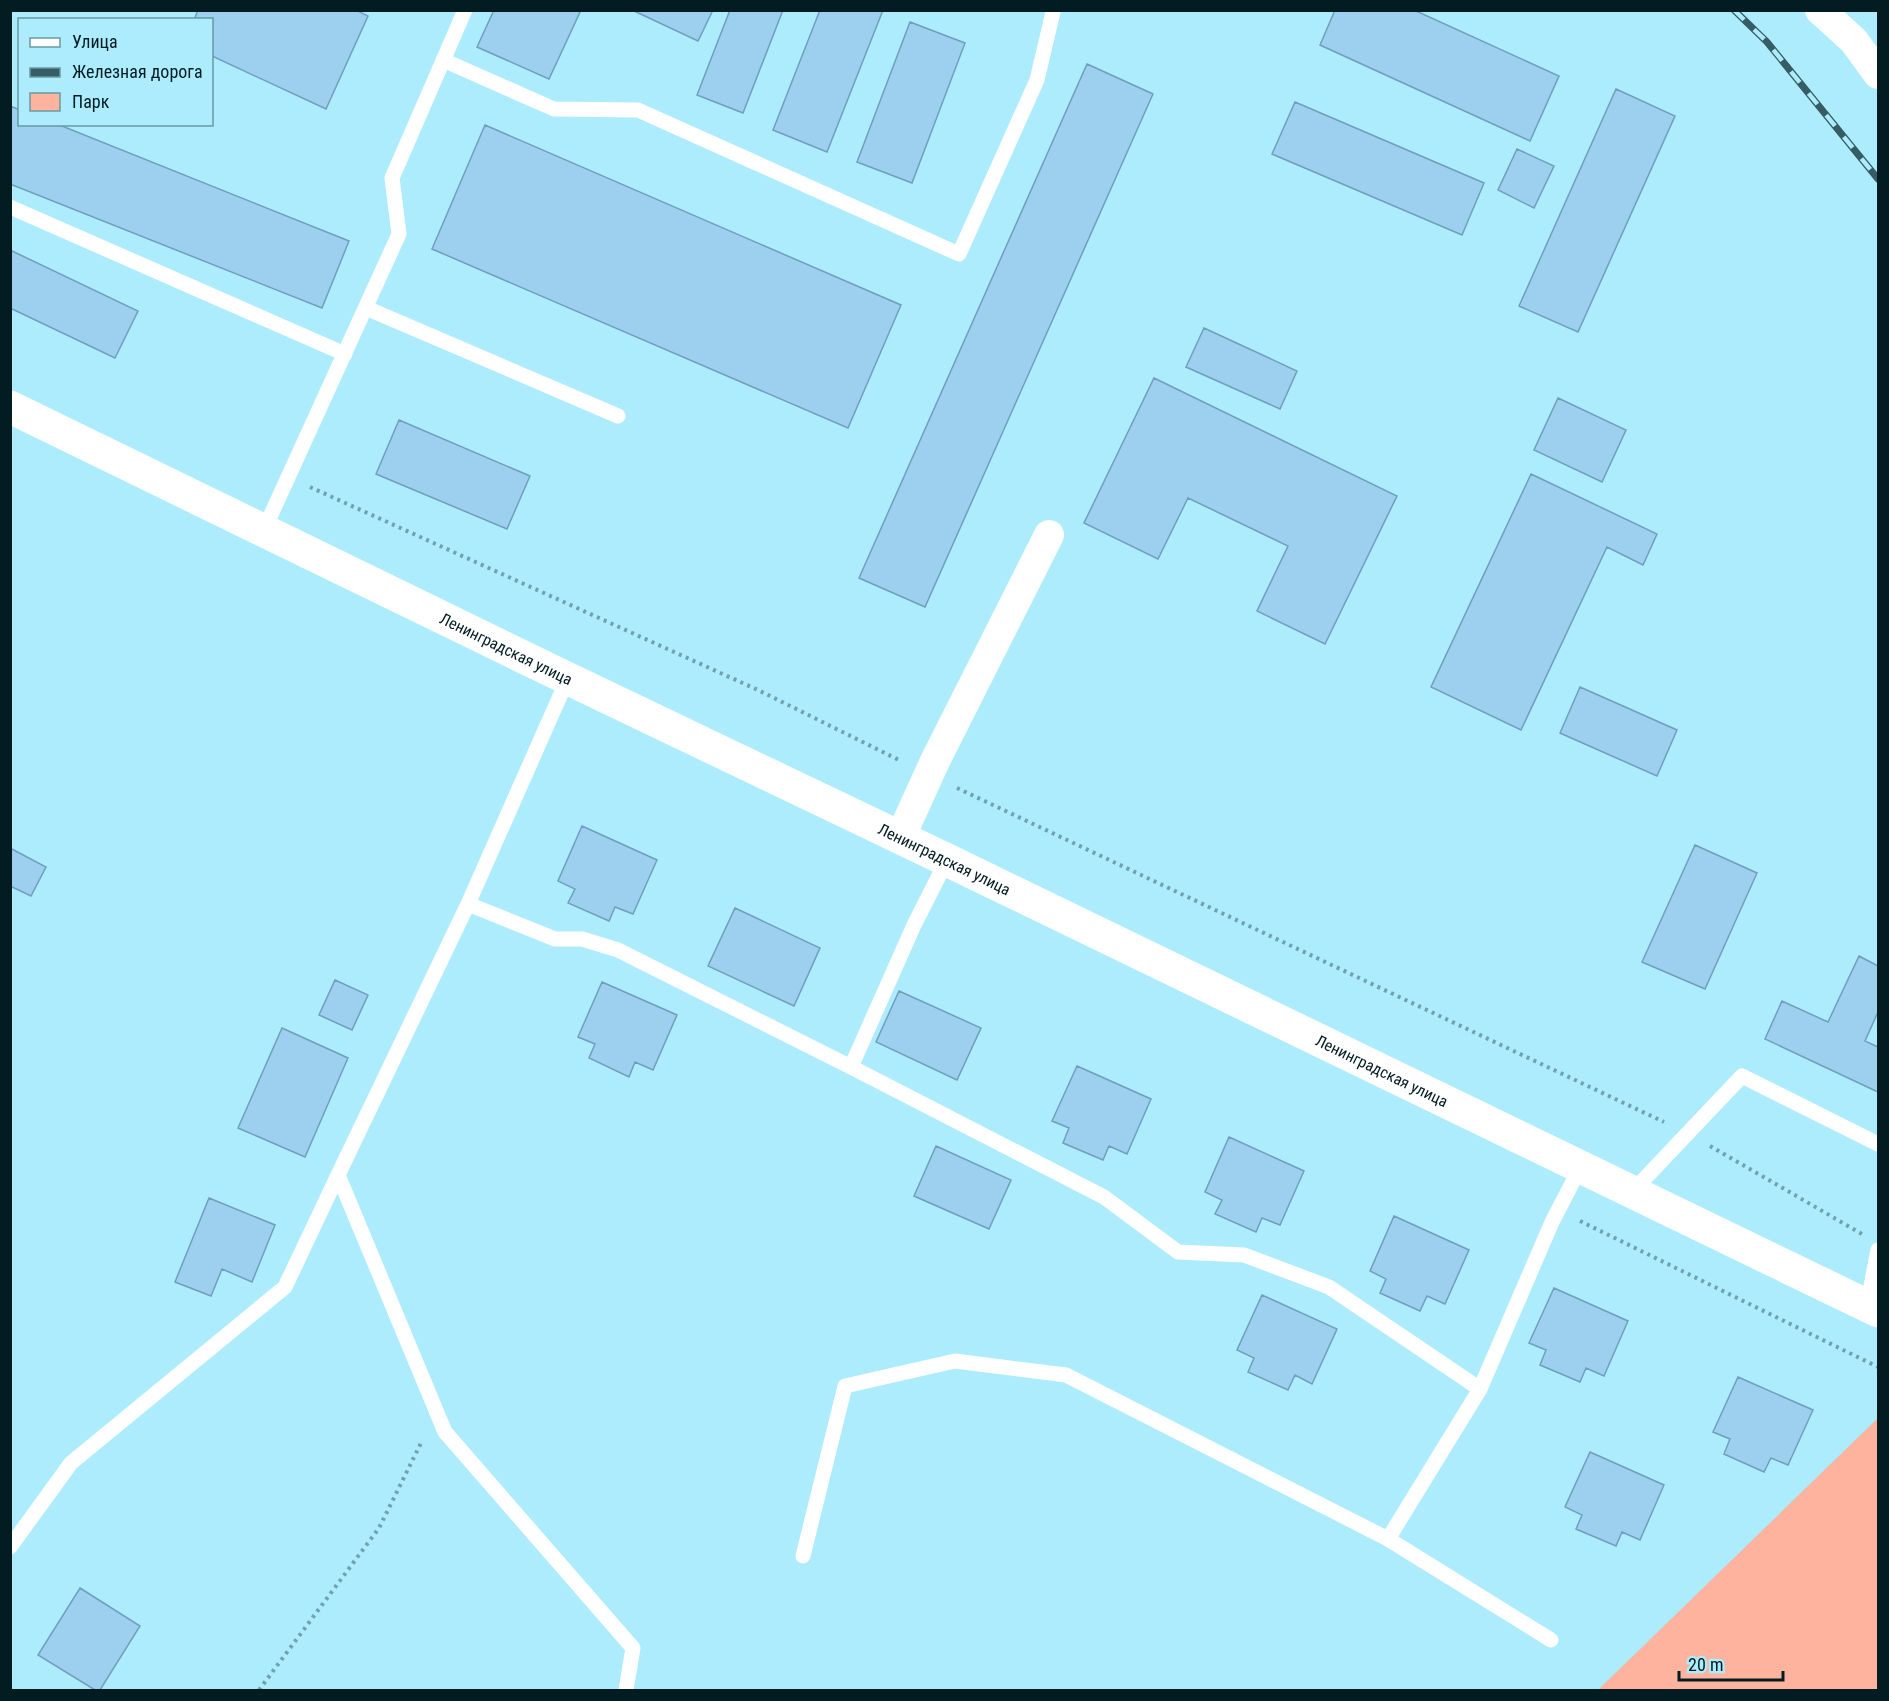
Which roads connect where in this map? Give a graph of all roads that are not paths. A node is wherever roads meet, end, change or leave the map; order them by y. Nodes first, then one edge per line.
1 (465, 10) edge
2 (1820, 10) edge
3 (1054, 11) edge
4 (1866, 36) edge
5 (443, 60) junction
6 (1878, 74) edge
7 (10, 207) edge
8 (366, 308) junction
9 (345, 354) junction
10 (10, 407) edge
11 (618, 416) dead end
12 (264, 530) junction
13 (1049, 535) dead end
14 (568, 678) junction
15 (900, 837) junction
16 (947, 860) junction
17 (468, 904) junction
18 (851, 1067) junction
19 (1878, 1144) edge
20 (1581, 1166) junction
21 (338, 1175) junction
22 (1631, 1192) junction
23 (1878, 1250) edge
24 (1873, 1308) edge
25 (1480, 1389) junction
26 (1388, 1539) junction
27 (10, 1547) edge
28 (803, 1556) dead end
29 (1551, 1640) dead end
30 (626, 1690) edge

1 - 5 lane
2 - 4 street
3 - 5 lane
4 - 6 street
5 - 8 lane
7 - 9 lane
8 - 9 lane
8 - 11 lane
9 - 12 lane
10 - 12 main road, Ленинградская улица
12 - 14 main road, Ленинградская улица
13 - 15 street
14 - 15 main road, Ленинградская улица
14 - 17 lane
15 - 16 main road, Ленинградская улица
16 - 18 lane
16 - 20 main road, Ленинградская улица
17 - 18 lane
17 - 21 lane
18 - 25 lane
19 - 22 lane
20 - 22 main road, Ленинградская улица
20 - 25 lane
21 - 27 lane
21 - 30 lane
22 - 24 main road, Ленинградская улица
23 - 24 lane
25 - 26 lane
26 - 28 lane
26 - 29 lane

